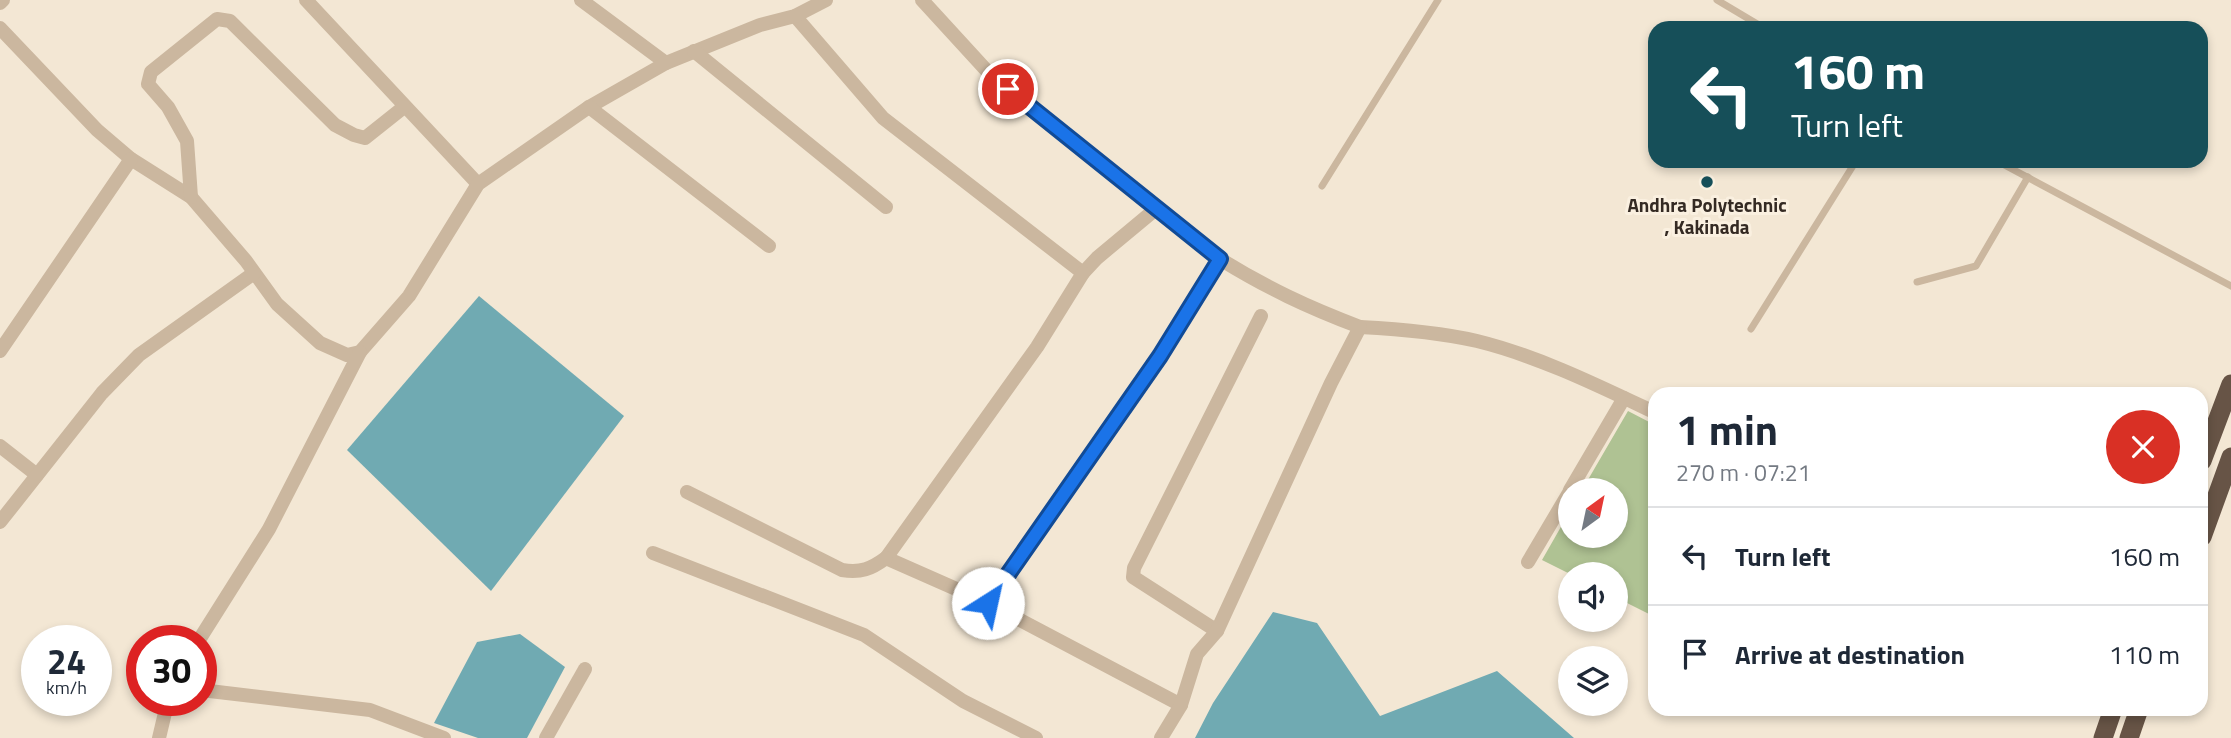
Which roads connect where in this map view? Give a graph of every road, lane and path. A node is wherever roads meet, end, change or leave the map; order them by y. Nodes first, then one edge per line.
1 (306, 0) edge
2 (581, 0) edge
3 (826, 0) edge
4 (922, 0) edge
5 (1438, 0) edge
6 (1717, 0) edge
7 (795, 16) junction
8 (1752, 21) edge
9 (0, 28) edge
10 (694, 51) junction
11 (666, 63) junction
12 (404, 107) junction
13 (589, 107) junction
14 (131, 159) junction
15 (1852, 168) edge
16 (2011, 168) edge
17 (2028, 177) junction
18 (478, 184) junction
19 (1322, 186) dead end
20 (191, 197) junction
21 (886, 207) dead end
22 (1157, 208) junction
23 (769, 246) dead end
24 (1220, 259) junction
25 (254, 273) junction
26 (1083, 273) junction
27 (1917, 282) dead end
28 (2231, 286) edge
29 (1261, 316) dead end
30 (1360, 327) junction
31 (1751, 329) dead end
32 (0, 351) edge
33 (360, 352) junction
34 (2231, 384) edge
35 (1624, 398) junction
36 (1648, 409) edge
37 (2208, 445) edge
38 (0, 446) edge
39 (2231, 457) edge
40 (37, 475) junction
41 (1577, 478) edge
42 (687, 492) dead end
43 (1558, 511) edge
44 (2208, 520) edge
45 (0, 522) edge
46 (653, 553) dead end
47 (886, 558) junction
48 (1528, 562) dead end
49 (988, 603) junction
50 (209, 625) edge
51 (1217, 631) junction
52 (585, 669) dead end
53 (217, 692) edge
54 (1181, 705) junction
55 (164, 716) edge
56 (2111, 716) edge
57 (2137, 716) edge
58 (1012, 733) edge
59 (159, 738) edge
60 (444, 738) edge
61 (546, 738) edge
62 (1036, 738) edge
63 (1161, 738) edge
64 (2103, 738) edge
65 (2129, 738) edge

1 - 12 street
2 - 11 street
3 - 7 street
4 - 22 street
5 - 19 lane
6 - 8 lane
7 - 10 street
7 - 26 street
9 - 14 street
10 - 11 street
10 - 21 street
11 - 13 street
12 - 18 street
12 - 20 street
13 - 18 street
13 - 23 street
14 - 20 street
14 - 32 street
15 - 31 lane
16 - 17 lane
17 - 27 lane
17 - 28 lane
18 - 33 street
20 - 25 street
22 - 24 street
22 - 26 street
24 - 30 street
24 - 49 street
25 - 33 street
25 - 40 street
26 - 47 street
29 - 51 street
30 - 35 street
30 - 51 street
33 - 50 street
34 - 37 highway
35 - 36 street
35 - 41 street
38 - 40 street
39 - 44 highway
40 - 45 street
42 - 47 street
43 - 48 street
46 - 58 street
47 - 49 street
49 - 54 street
51 - 54 street
52 - 61 street
53 - 60 street
54 - 63 street
55 - 59 street
56 - 64 highway
57 - 65 highway
58 - 62 street

